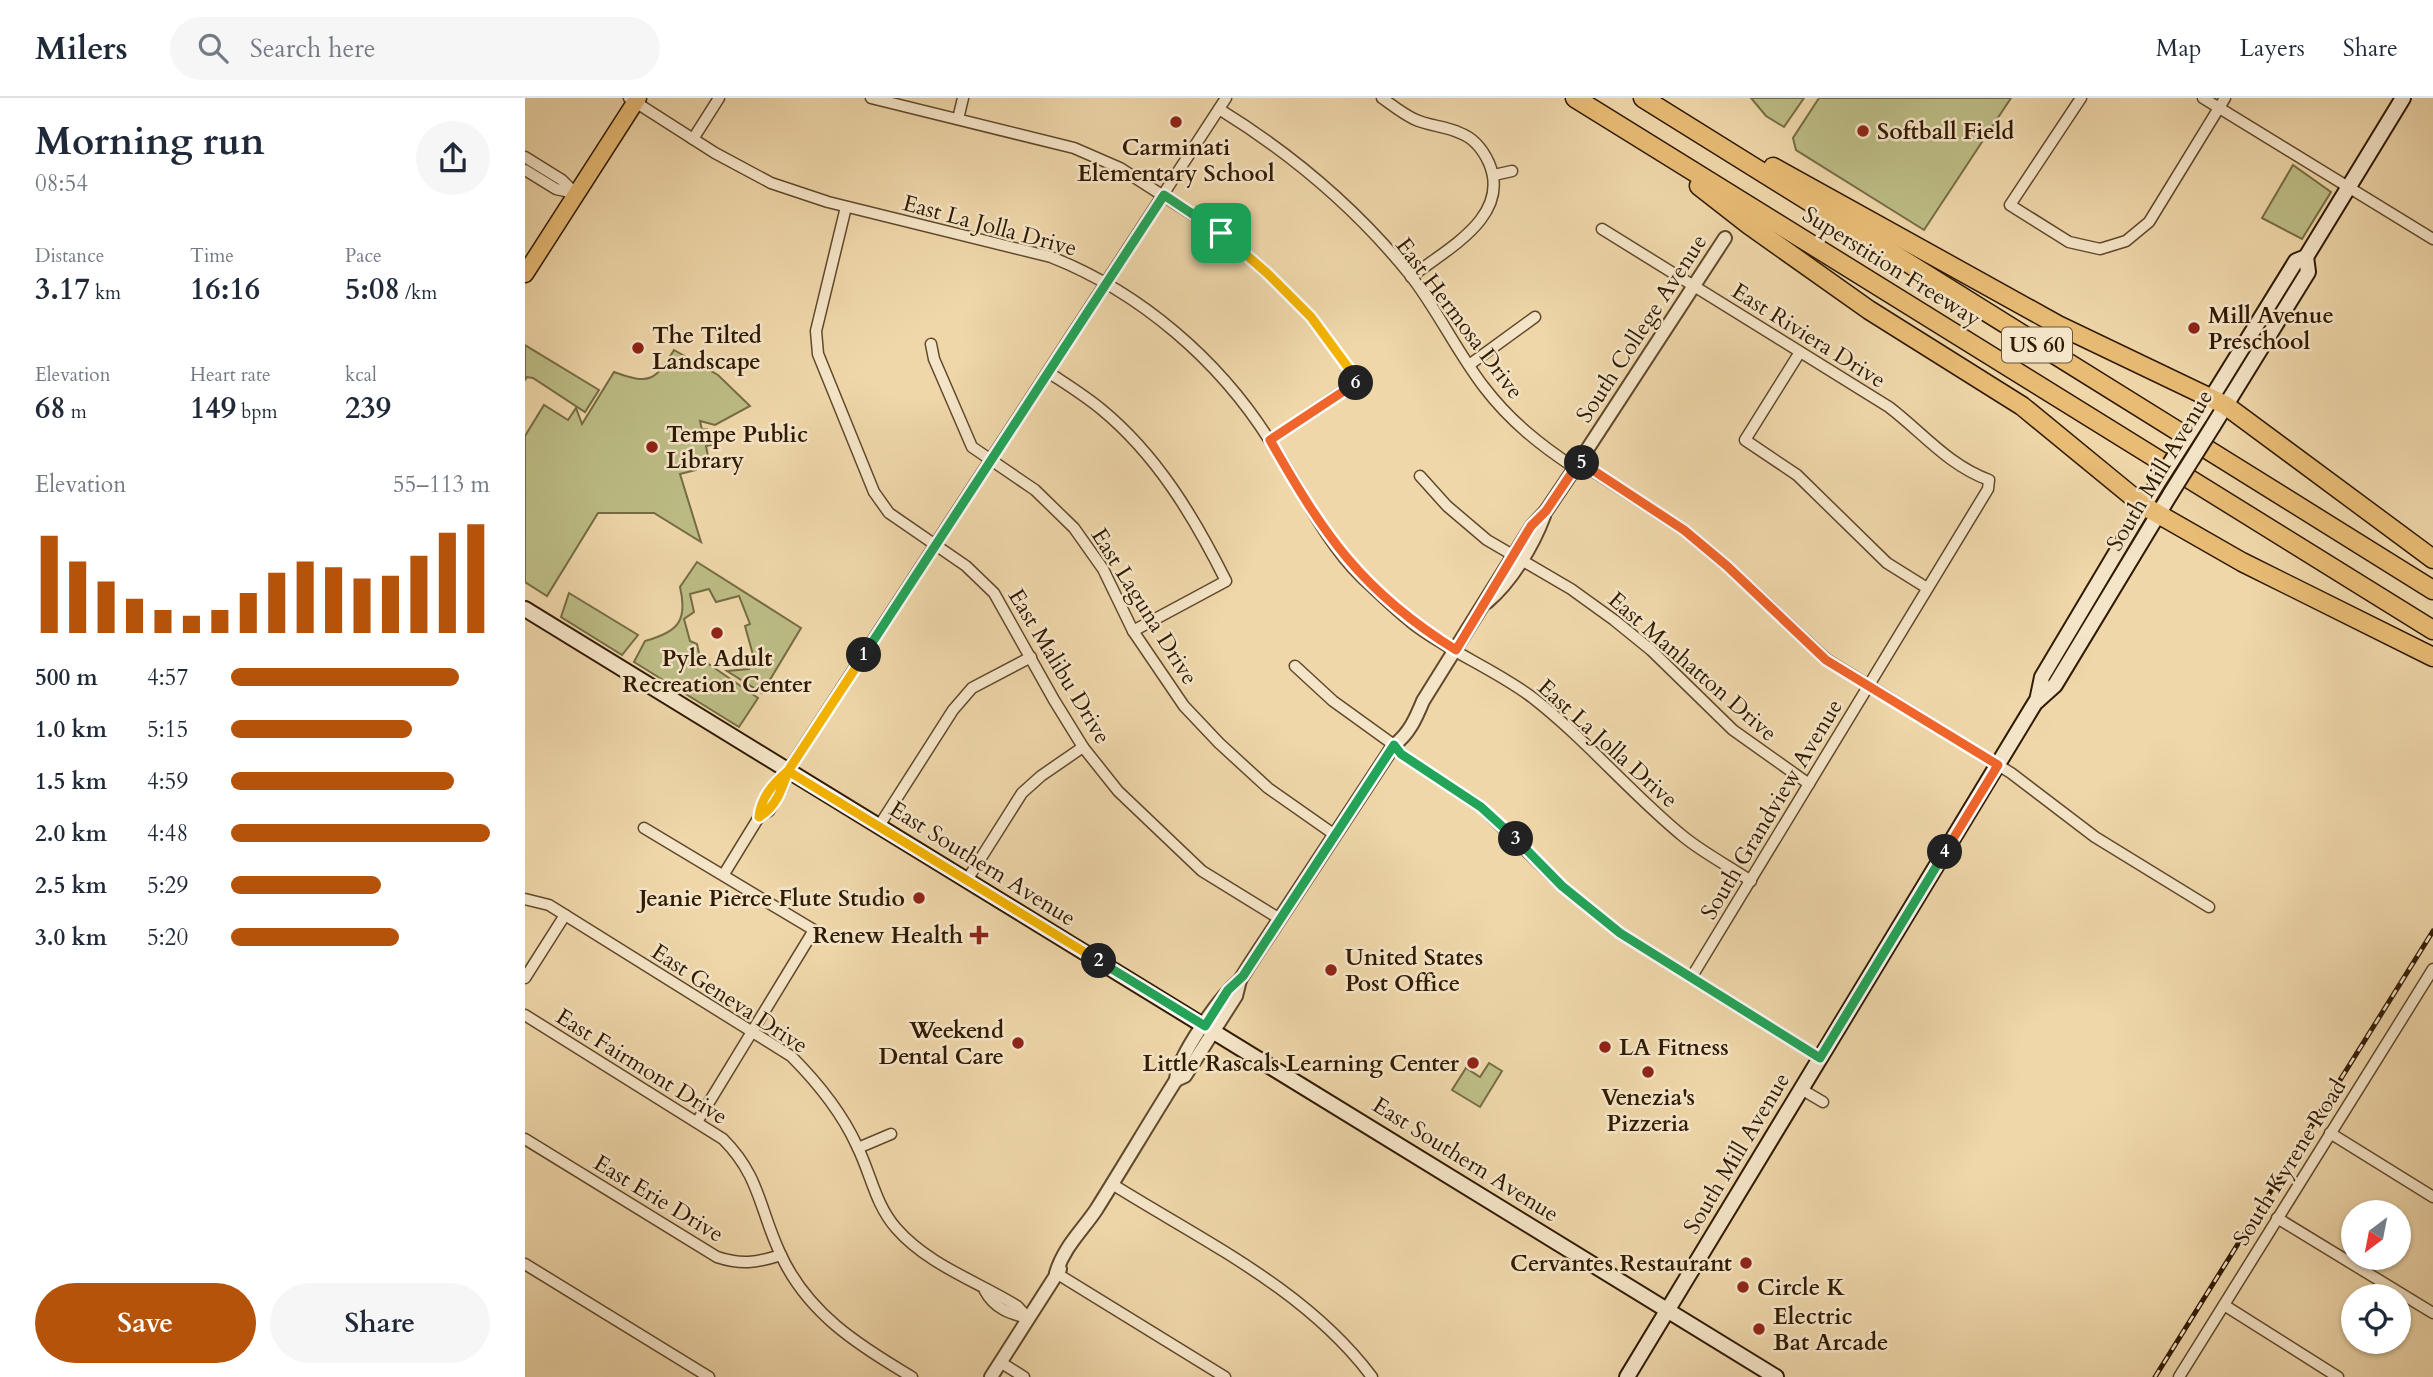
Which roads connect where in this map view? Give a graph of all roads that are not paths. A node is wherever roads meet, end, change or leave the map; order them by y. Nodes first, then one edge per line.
1 (719, 98) edge
2 (871, 98) edge
3 (963, 98) edge
4 (1226, 98) edge
5 (1382, 98) edge
6 (1575, 98) edge
7 (1644, 98) edge
8 (2081, 98) edge
9 (2203, 98) edge
10 (2225, 98) edge
11 (2403, 98) edge
12 (634, 99) edge
13 (1219, 108) junction
14 (2219, 108) junction
15 (958, 120) junction
16 (1630, 132) junction
17 (693, 139) junction
18 (525, 157) edge
19 (525, 170) edge
20 (1512, 171) dead end
21 (1494, 175) junction
22 (2349, 187) junction
23 (576, 194) junction
24 (1164, 195) junction
25 (846, 207) junction
26 (1602, 229) dead end
27 (1725, 238) dead end
28 (2433, 239) edge
29 (525, 274) edge
30 (1411, 277) junction
31 (1106, 284) junction
32 (1694, 286) junction
33 (1535, 317) dead end
34 (931, 344) dead end
35 (1800, 352) junction
36 (1469, 365) junction
37 (1048, 372) junction
38 (2219, 402) junction
39 (1270, 440) junction
40 (992, 460) junction
41 (1577, 465) junction
42 (1420, 476) dead end
43 (1989, 480) joint
44 (2151, 510) junction
45 (934, 546) junction
46 (1517, 557) junction
47 (2433, 559) edge
48 (1927, 588) junction
49 (2433, 590) edge
50 (525, 609) edge
51 (2433, 630) edge
52 (1133, 631) junction
53 (1456, 650) junction
54 (1031, 657) junction
55 (2433, 657) edge
56 (1295, 666) dead end
57 (1868, 686) junction
58 (1394, 745) junction
59 (1083, 747) junction
60 (1998, 765) junction
61 (788, 771) junction
62 (1809, 784) junction
63 (879, 826) junction
64 (644, 828) dead end
65 (1335, 835) junction
66 (725, 874) junction
67 (967, 880) junction
68 (1751, 881) junction
69 (525, 899) edge
70 (2209, 907) dead end
71 (565, 915) junction
72 (1280, 919) junction
73 (2433, 969) edge
74 (525, 978) edge
75 (1691, 978) junction
76 (525, 1015) edge
77 (1209, 1029) junction
78 (754, 1031) junction
79 (1820, 1058) junction
80 (1801, 1089) junction
81 (1823, 1102) dead end
82 (697, 1122) junction
83 (2330, 1133) junction
84 (891, 1134) dead end
85 (525, 1139) edge
86 (858, 1148) junction
87 (1112, 1184) junction
88 (2433, 1197) edge
89 (2277, 1218) junction
90 (781, 1255) junction
91 (525, 1264) edge
92 (1056, 1273) junction
93 (2224, 1305) junction
94 (1667, 1310) junction
95 (2433, 1313) edge
96 (1028, 1318) junction
97 (1000, 1362) junction
98 (709, 1377) edge
99 (912, 1377) edge
100 (991, 1377) edge
101 (1024, 1377) edge
102 (1225, 1377) edge
103 (1372, 1377) edge
104 (1627, 1377) edge
105 (1776, 1377) edge
106 (2179, 1377) edge
107 (2338, 1377) edge

1 - 17 street
2 - 15 street
3 - 15 street
4 - 13 street
5 - 21 street
6 - 16 highway, Superstition Freeway / US 60
7 - 38 highway
7 - 49 highway, Superstition Freeway / US 60
8 - 14 street
9 - 14 street
10 - 14 street
11 - 22 main road, South Mill Avenue
12 - 17 street, East La Jolla Drive
12 - 23 main road
13 - 24 street
13 - 30 street, East Hermosa Drive
14 - 22 street
15 - 24 street
16 - 44 highway
16 - 51 highway, Superstition Freeway / US 60
17 - 25 street, East La Jolla Drive
18 - 23 street
19 - 23 street
20 - 21 street
21 - 30 street
22 - 28 street
22 - 38 main road, South Mill Avenue
23 - 29 main road
24 - 31 street
24 - 39 street
25 - 31 street, East La Jolla Drive
25 - 45 street, East Malibu Drive
26 - 32 street, East Riviera Drive
27 - 32 street, South College Avenue
30 - 36 street, East Hermosa Drive
31 - 37 street
31 - 39 street, East La Jolla Drive
32 - 35 street, East Riviera Drive
32 - 41 street, South College Avenue
33 - 36 street
34 - 40 street, East Laguna Drive
35 - 43 street, East Riviera Drive
35 - 48 street
36 - 41 street, East Hermosa Drive
37 - 40 street
37 - 52 street
38 - 44 main road, South Mill Avenue, bridge
38 - 44 main road, South Mill Avenue, bridge
38 - 47 highway
39 - 53 street, East La Jolla Drive
40 - 45 street
40 - 52 street, East Laguna Drive
41 - 46 street, South College Avenue
41 - 57 street, East Hermosa Drive
42 - 46 street, East Manhatton Drive
43 - 48 street, South Grandview Avenue
44 - 55 highway
44 - 60 main road, South Mill Avenue
45 - 54 street, East Malibu Drive
45 - 61 street
46 - 53 street, South College Avenue
46 - 62 street, East Manhatton Drive
48 - 57 street, South Grandview Avenue
50 - 61 main road, East Southern Avenue
52 - 65 street, East Laguna Drive
53 - 58 street, South College Avenue
53 - 68 street, East La Jolla Drive
54 - 59 street, East Malibu Drive
54 - 63 street
56 - 58 street
57 - 60 street, East Hermosa Drive
57 - 62 street, South Grandview Avenue
58 - 65 street, South College Avenue
58 - 75 street
59 - 67 street
59 - 72 street, East Malibu Drive
60 - 70 street, East Hermosa Drive
60 - 79 main road, South Mill Avenue
61 - 63 main road, East Southern Avenue
61 - 66 street
62 - 68 street, South Grandview Avenue
63 - 67 main road, East Southern Avenue
64 - 66 street
65 - 72 street, South College Avenue
66 - 78 street
67 - 77 main road, East Southern Avenue
68 - 75 street, South Grandview Avenue
69 - 71 street, East Geneva Drive
71 - 74 street
71 - 78 street, East Geneva Drive
72 - 77 street, South College Avenue
73 - 83 street, South Kyrene Road
75 - 79 street
76 - 82 street, East Fairmont Drive
77 - 87 street, South College Avenue
77 - 94 main road, East Southern Avenue
78 - 82 street
78 - 86 street, East Geneva Drive
79 - 80 main road, South Mill Avenue
80 - 81 street
80 - 94 main road, South Mill Avenue
82 - 90 street, East Fairmont Drive
83 - 88 street
83 - 89 street, South Kyrene Road
84 - 86 street
85 - 90 street, East Erie Drive
86 - 96 street, East Geneva Drive
87 - 92 street, South College Avenue
87 - 103 street
89 - 93 street, South Kyrene Road
89 - 95 street
90 - 99 street, East Fairmont Drive
91 - 98 street
92 - 96 street, South College Avenue
92 - 102 street
93 - 106 street, South Kyrene Road
93 - 107 street
94 - 104 main road, South Mill Avenue
94 - 105 main road, East Southern Avenue
96 - 97 street, South College Avenue
97 - 100 street, South College Avenue
97 - 101 street

